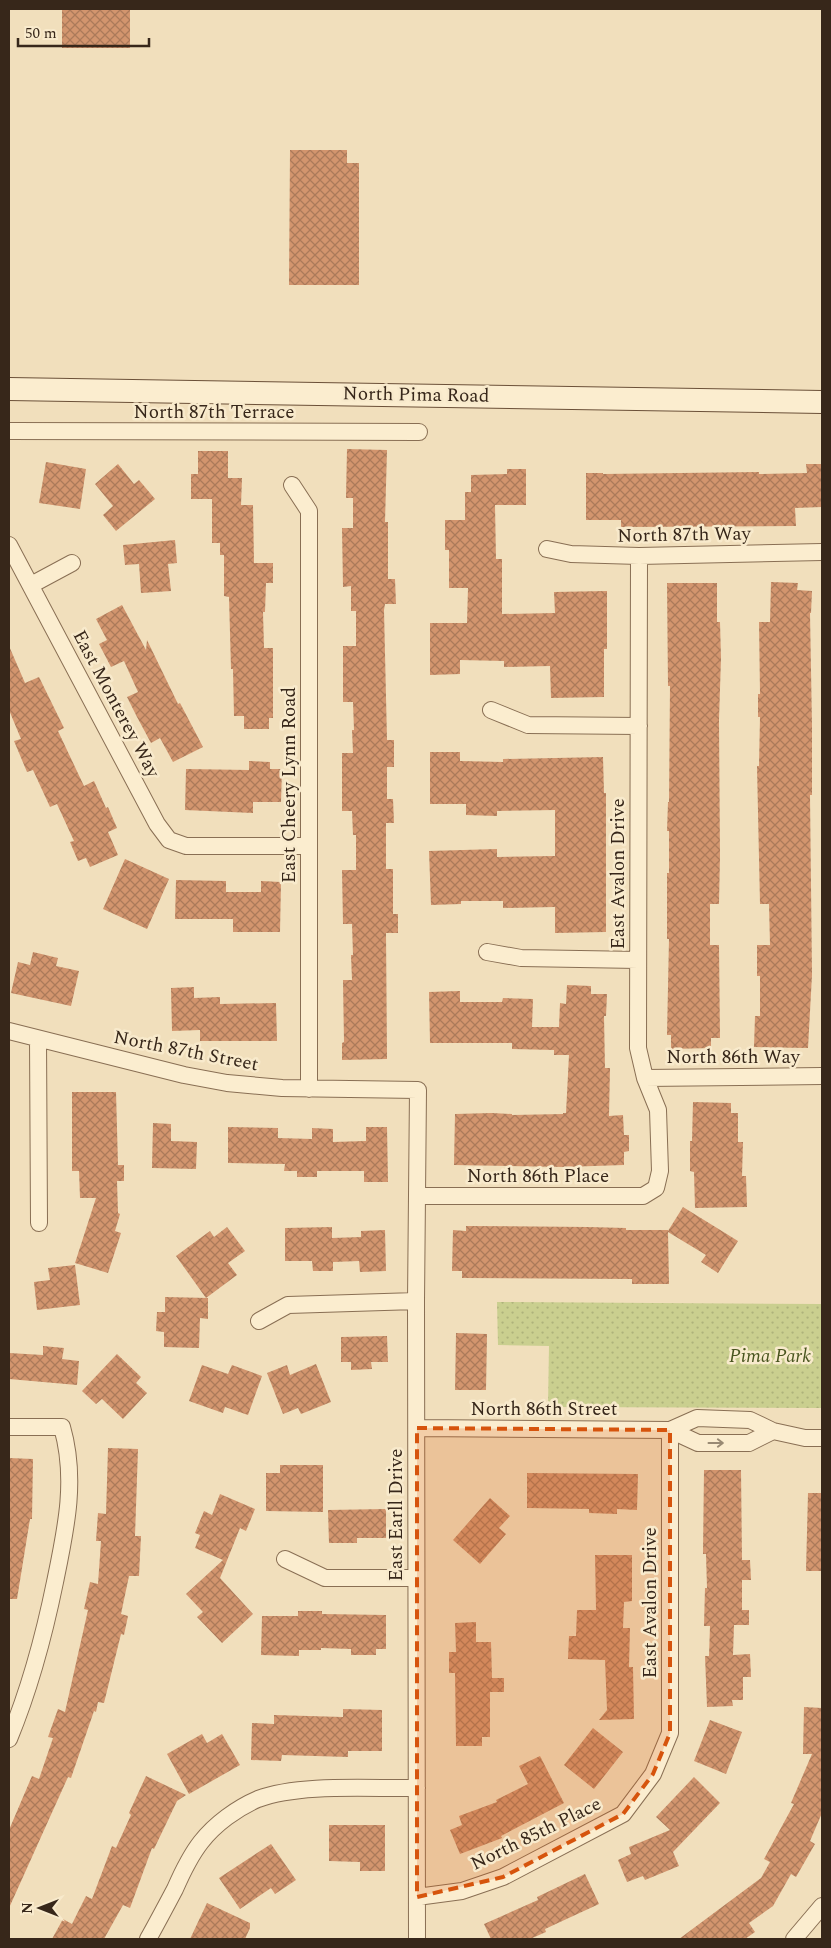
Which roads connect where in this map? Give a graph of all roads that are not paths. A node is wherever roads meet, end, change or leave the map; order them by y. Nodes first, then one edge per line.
1 (9, 388) edge
2 (822, 402) edge
3 (9, 431) edge
4 (419, 432) dead end
5 (292, 485) dead end
6 (9, 545) edge
7 (547, 549) dead end
8 (822, 552) edge
9 (639, 556) junction
10 (72, 563) dead end
11 (31, 585) junction
12 (491, 710) dead end
13 (639, 726) junction
14 (309, 846) junction
15 (487, 952) dead end
16 (638, 960) junction
17 (9, 1031) edge
18 (38, 1039) junction
19 (822, 1076) edge
20 (644, 1078) junction
21 (309, 1089) junction
22 (418, 1090) joint
23 (656, 1188) joint
24 (418, 1196) junction
25 (39, 1223) dead end
26 (416, 1301) junction
27 (259, 1321) dead end
28 (9, 1427) edge
29 (417, 1428) junction
30 (670, 1430) junction
31 (774, 1431) junction
32 (822, 1438) edge
33 (285, 1559) dead end
34 (416, 1578) junction
35 (9, 1739) edge
36 (653, 1774) joint
37 (417, 1788) junction
38 (418, 1897) junction
39 (822, 1906) edge
40 (148, 1939) edge
41 (418, 1939) edge
42 (794, 1939) edge

1 - 2 main road, North Pima Road
3 - 4 street, North 87th Terrace
5 - 14 street, East Cheery Lynn Road
6 - 11 street, East Monterey Way
7 - 9 street, North 87th Way
8 - 9 street, North 87th Way
9 - 13 street, East Avalon Drive
10 - 11 street
11 - 14 street, East Monterey Way
12 - 13 street
13 - 16 street, East Avalon Drive
14 - 21 street, East Cheery Lynn Road
15 - 16 street
16 - 20 street, East Avalon Drive
17 - 18 street, North 87th Street
18 - 21 street, North 87th Street
18 - 25 street
19 - 20 street, North 86th Way
20 - 23 street, East Avalon Drive
21 - 22 street, North 87th Street
22 - 24 street, East Earll Drive
23 - 24 street, North 86th Place
24 - 26 street, East Earll Drive
26 - 27 street
26 - 29 street, East Earll Drive
28 - 35 street
29 - 30 street, North 86th Street
29 - 34 street, East Earll Drive
30 - 31 street, North 86th Street
30 -> 31 street, North 86th Street
30 - 36 street, East Avalon Drive
31 - 32 street, North 86th Street
33 - 34 street
34 - 37 street, East Earll Drive
36 - 38 street, North 85th Place
37 - 38 street, East Earll Drive
37 - 40 street
38 - 41 street, East Earll Drive
39 - 42 street

